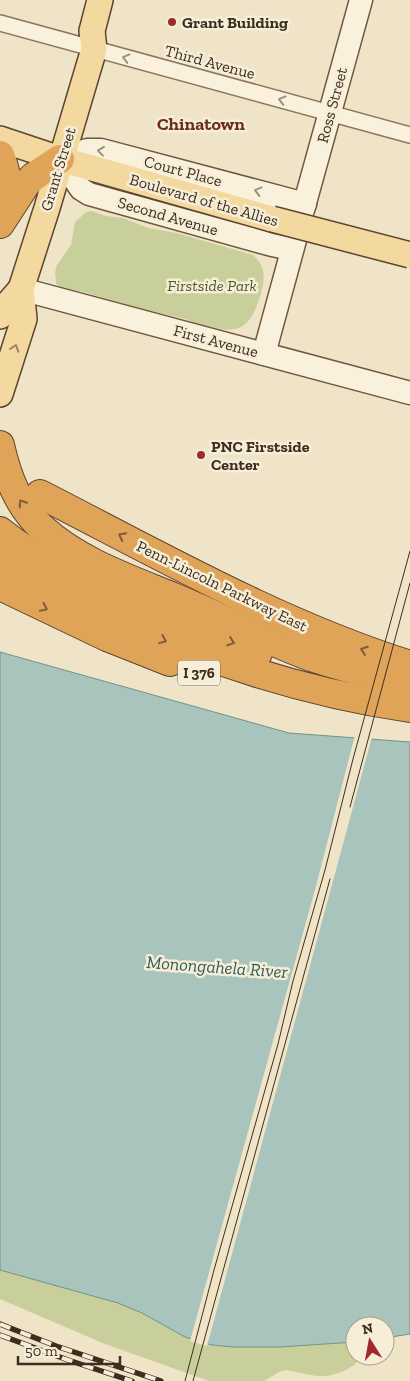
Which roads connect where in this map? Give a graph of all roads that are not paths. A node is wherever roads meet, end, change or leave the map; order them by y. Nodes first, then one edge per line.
1 (100, 0) edge
2 (118, 0) edge
3 (361, 0) edge
4 (0, 23) edge
5 (94, 49) junction
6 (330, 113) junction
7 (410, 135) edge
8 (0, 139) edge
9 (0, 155) edge
10 (60, 159) junction
11 (304, 207) joint
12 (3, 220) edge
13 (410, 255) edge
14 (21, 289) junction
15 (0, 316) edge
16 (264, 354) junction
17 (410, 393) edge
18 (0, 394) edge
19 (0, 445) edge
20 (40, 494) dead end
21 (0, 531) edge
22 (0, 556) edge
23 (0, 586) edge
24 (410, 665) edge
25 (410, 684) edge
26 (410, 699) edge
27 (410, 708) edge
28 (410, 725) edge

1 - 5 main road, Grant Street
2 - 5 main road, Grant Street
3 - 6 main road, Ross Street
4 - 5 street, Third Avenue
6 -> 5 street, Third Avenue
5 - 10 main road, Grant Street
6 - 7 street, Third Avenue
6 - 11 main road, Ross Street
8 - 10 main road, Boulevard of the Allies
9 - 12 highway
11 -> 10 main road, Court Place
10 - 12 highway
10 - 13 main road, Boulevard of the Allies, bridge
10 - 14 main road, Grant Street
10 - 16 main road, Second Avenue
14 - 15 main road, Grant Street
14 - 16 main road, First Avenue
18 -> 14 main road, Grant Street
16 - 17 main road, First Avenue
25 -> 19 highway
24 -> 20 highway, Penn-Lincoln Parkway East
21 -> 26 highway
22 -> 27 highway
23 -> 28 highway, I 376

